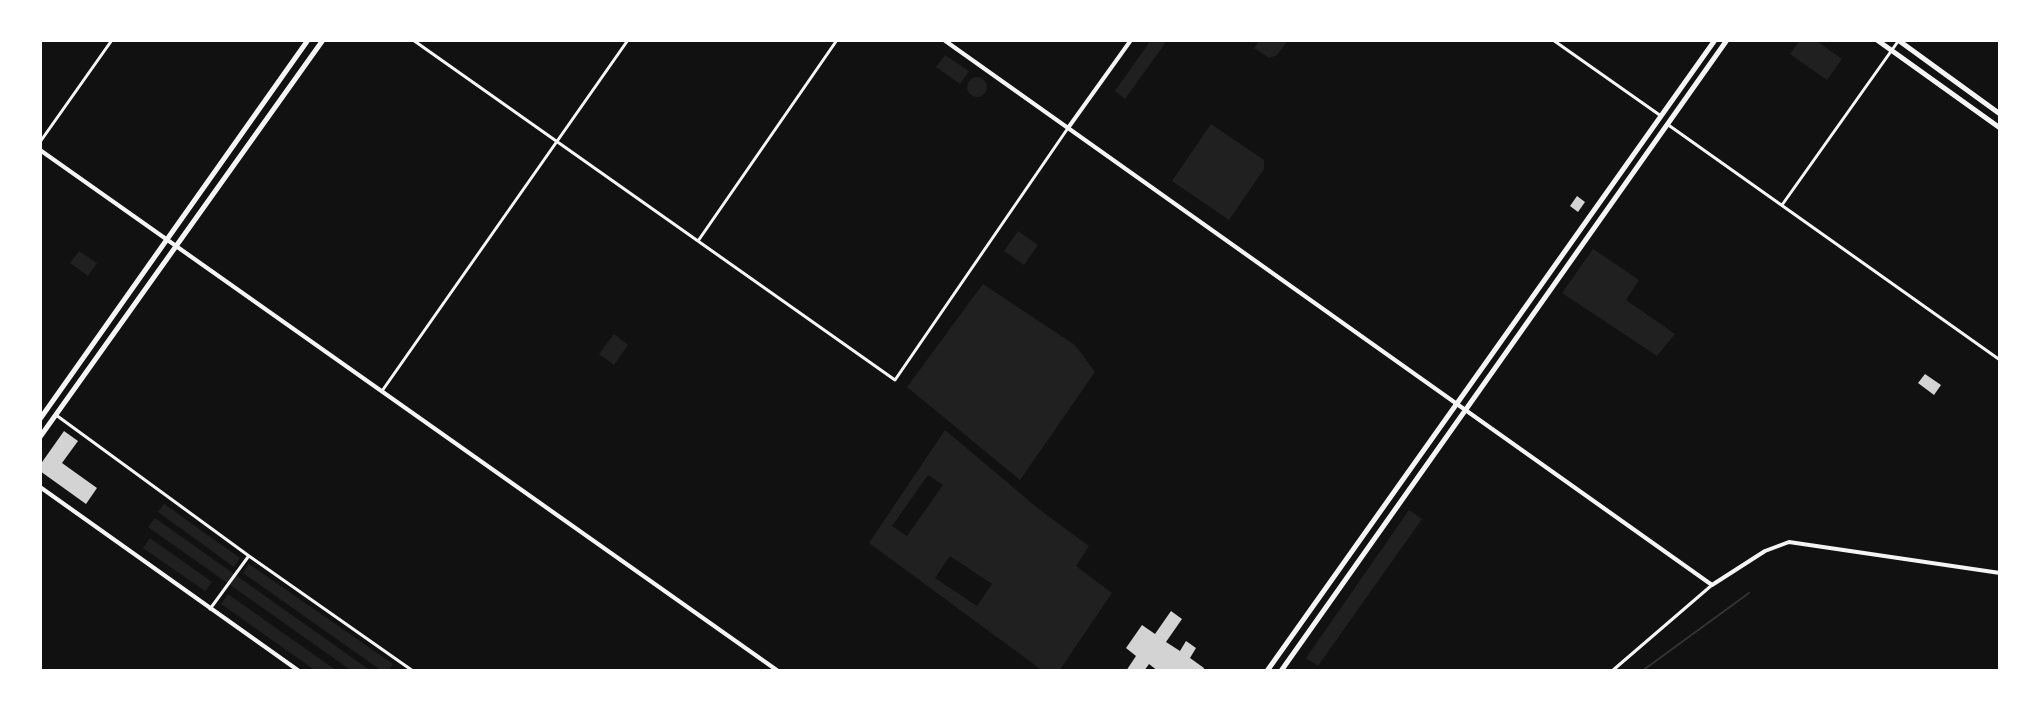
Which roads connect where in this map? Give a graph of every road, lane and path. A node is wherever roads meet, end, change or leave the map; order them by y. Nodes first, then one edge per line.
1 (112, 40) edge
2 (308, 40) edge
3 (323, 40) edge
4 (413, 40) edge
5 (628, 40) edge
6 (837, 40) edge
7 (944, 40) edge
8 (1131, 40) edge
9 (1553, 40) edge
10 (1715, 40) edge
11 (1727, 40) edge
12 (1877, 40) edge
13 (1899, 40) edge
14 (1891, 50) junction
15 (2000, 114) edge
16 (1661, 116) junction
17 (1667, 124) junction
18 (1068, 128) junction
19 (2000, 128) edge
20 (556, 141) junction
21 (40, 142) edge
22 (40, 150) edge
23 (1782, 205) junction
24 (166, 239) junction
25 (698, 241) junction
26 (176, 246) junction
27 (2000, 360) edge
28 (382, 391) junction
29 (1457, 404) junction
30 (1465, 410) junction
31 (56, 415) junction
32 (40, 419) edge
33 (40, 437) edge
34 (41, 488) edge
35 (249, 556) junction
36 (2000, 573) edge
37 (1712, 585) junction
38 (210, 609) junction
39 (299, 671) edge
40 (413, 671) edge
41 (778, 671) edge
42 (1267, 671) edge
43 (1281, 671) edge
44 (1612, 671) edge

1 - 21 street
2 - 24 main road
3 - 26 main road
4 - 20 street
5 - 20 street
6 - 25 street
7 - 18 street
8 - 18 street
9 - 16 street
10 - 16 main road
11 - 17 main road
12 - 14 main road
13 - 14 street
13 - 15 main road
14 - 19 main road
14 - 23 street
16 - 29 main road
17 - 23 street
17 - 30 main road
18 - 25 street
18 - 29 street
20 - 25 street
20 - 28 street
22 - 24 street
23 - 27 street
24 - 26 street
24 - 32 main road
26 - 28 street
26 - 31 main road
28 - 41 street
29 - 30 street
29 - 42 main road
30 - 37 street
30 - 43 main road
31 - 33 main road
31 - 35 street
34 - 38 street
35 - 38 street
35 - 40 street
36 - 37 street
37 - 44 street
38 - 39 street

